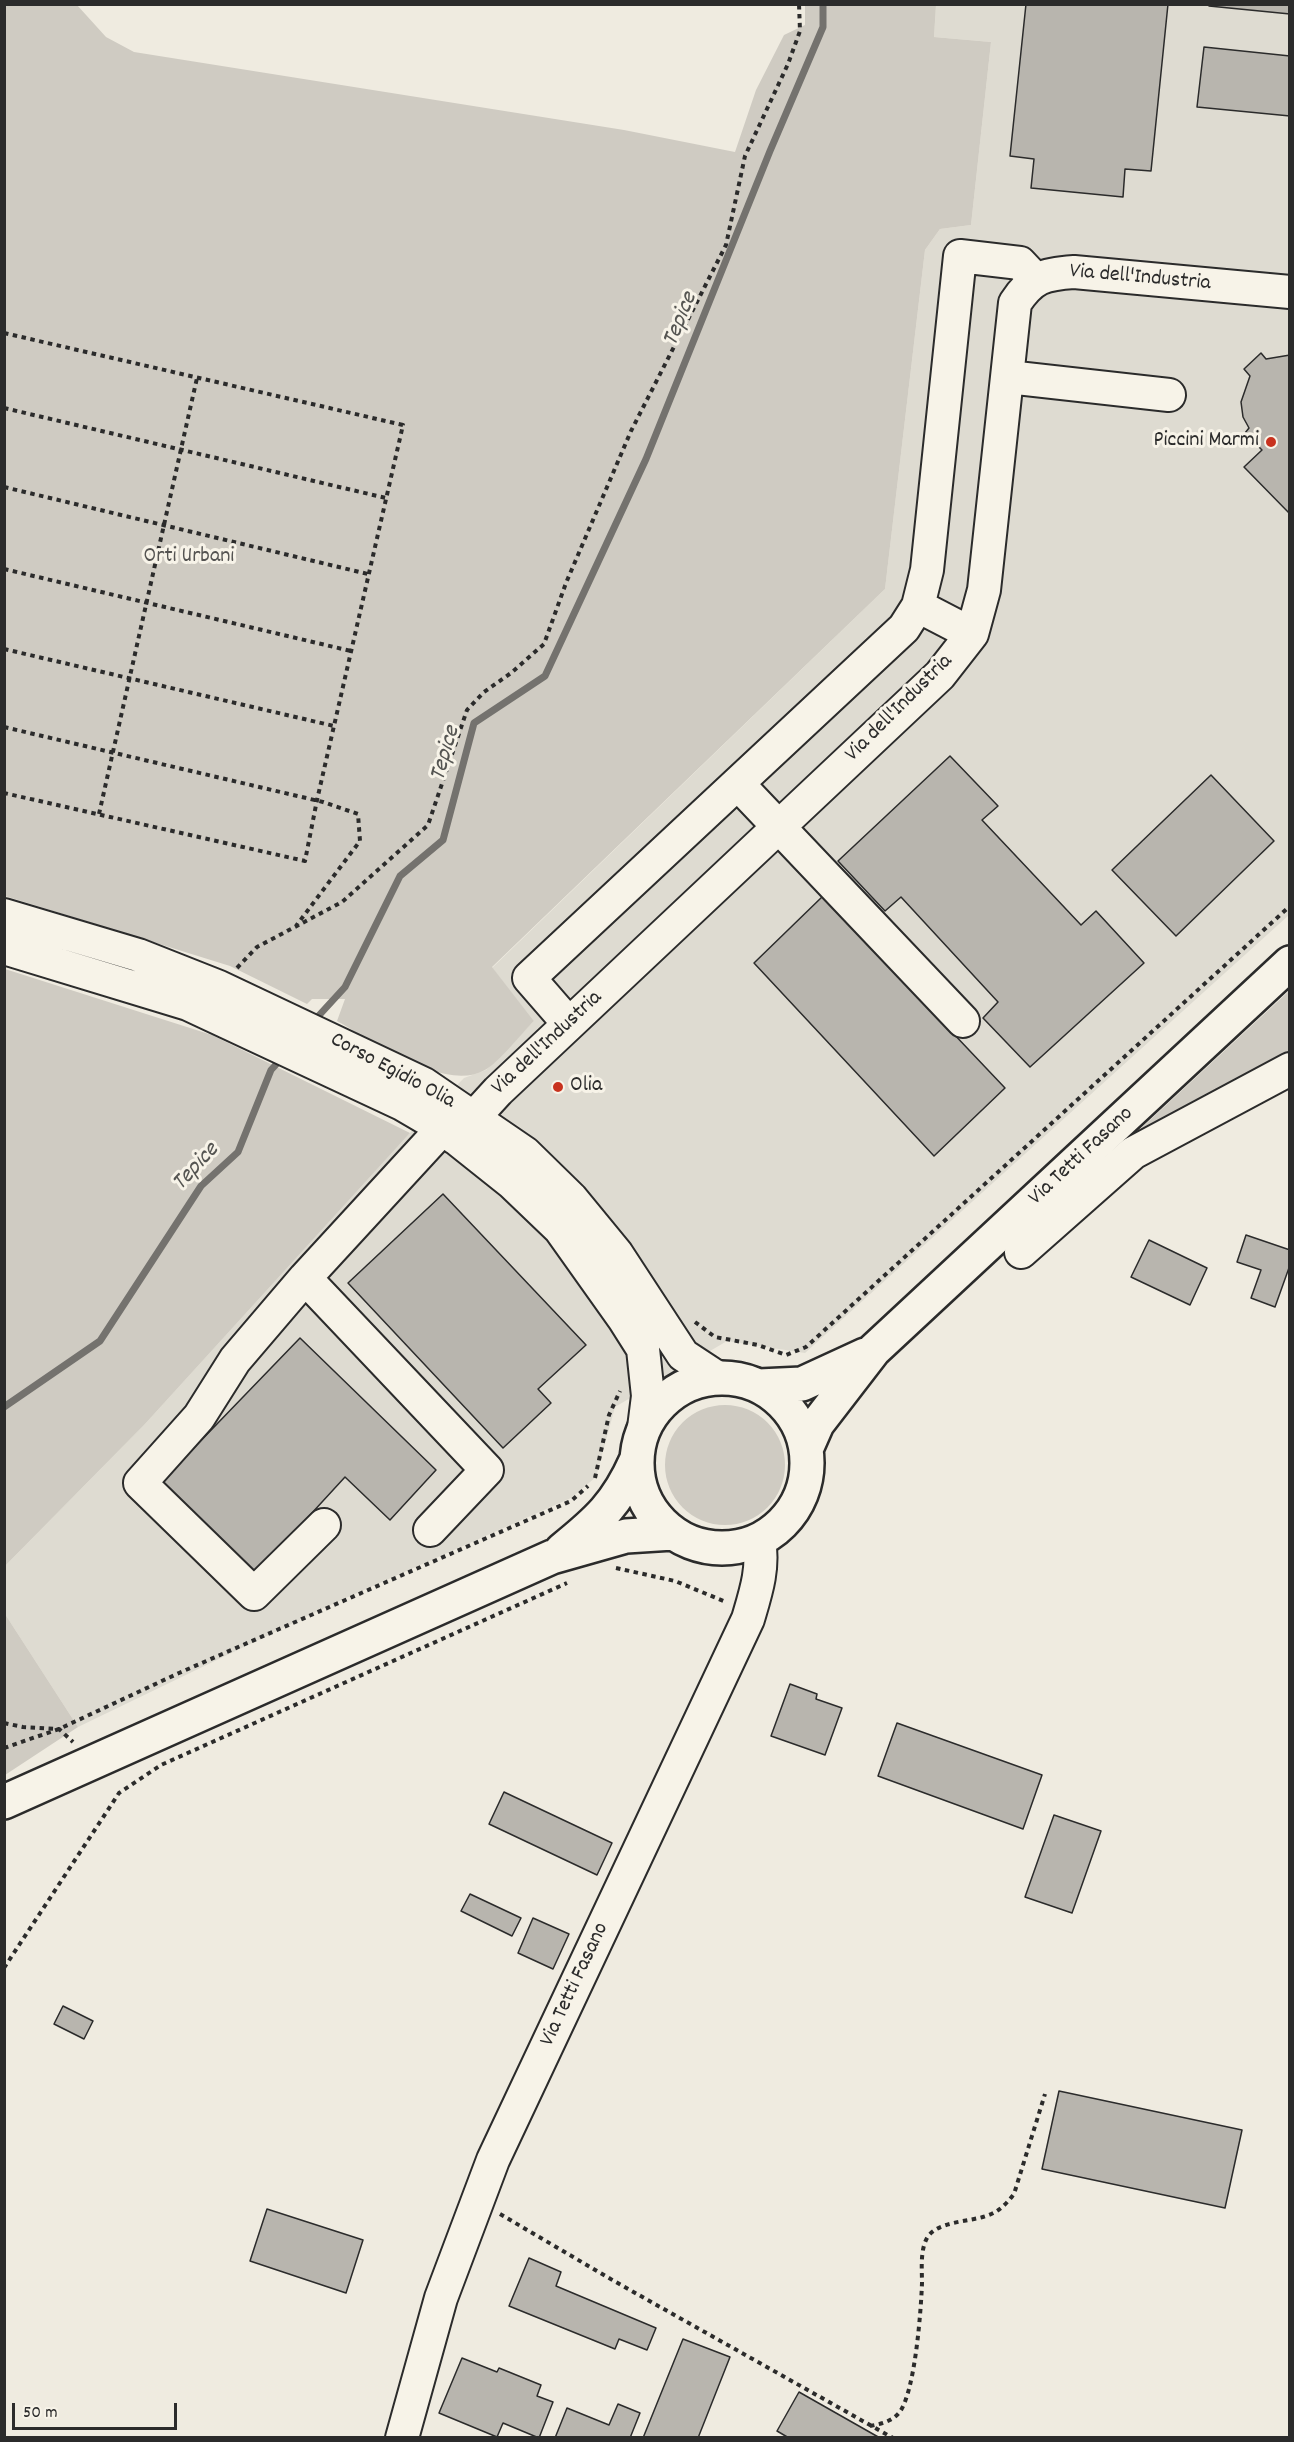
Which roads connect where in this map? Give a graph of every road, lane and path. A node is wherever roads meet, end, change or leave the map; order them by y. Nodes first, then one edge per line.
1 (799, 4) edge
2 (1036, 280) junction
3 (1290, 292) edge
4 (4, 333) edge
5 (1008, 377) junction
6 (197, 378) junction
7 (1169, 395) dead end
8 (4, 408) edge
9 (180, 450) junction
10 (4, 487) edge
11 (386, 498) junction
12 (164, 525) junction
13 (4, 569) edge
14 (369, 574) junction
15 (147, 602) junction
16 (918, 606) junction
17 (972, 634) junction
18 (4, 649) edge
19 (351, 651) junction
20 (128, 678) junction
21 (334, 726) junction
22 (4, 727) edge
23 (112, 752) junction
24 (738, 784) junction
25 (4, 793) edge
26 (316, 800) junction
27 (99, 814) junction
28 (778, 826) junction
29 (1290, 906) edge
30 (4, 915) edge
31 (293, 929) junction
32 (4, 948) edge
33 (1290, 963) edge
34 (219, 987) junction
35 (963, 1021) dead end
36 (569, 1024) junction
37 (281, 1031) junction
38 (1290, 1069) edge
39 (457, 1127) junction
40 (1101, 1161) junction
41 (1021, 1252) dead end
42 (305, 1278) junction
43 (688, 1326) dead end
44 (874, 1350) junction
45 (718, 1378) junction
46 (623, 1383) dead end
47 (759, 1386) junction
48 (644, 1428) junction
49 (806, 1449) junction
50 (636, 1461) junction
51 (324, 1525) dead end
52 (430, 1530) dead end
53 (673, 1533) junction
54 (759, 1540) junction
55 (564, 1568) junction
56 (607, 1569) dead end
57 (748, 1619) junction
58 (4, 1723) edge
59 (58, 1729) junction
60 (4, 1748) edge
61 (94, 1761) junction
62 (4, 1802) edge
63 (4, 1968) edge
64 (1045, 2094) dead end
65 (478, 2201) junction
66 (870, 2426) junction
67 (402, 2438) edge
68 (893, 2438) edge

1 - 31 path
2 - 3 street, Via dell'Industria
2 - 5 street, Via dell'Industria
2 - 16 street
4 - 6 path
5 - 7 street
5 - 17 street, Via dell'Industria
6 - 9 path
6 - 11 path
8 - 9 path
9 - 11 path
9 - 12 path
10 - 12 path
11 - 14 path
12 - 14 path
12 - 15 path
13 - 15 path
14 - 19 path
15 - 19 path
15 - 20 path
16 - 17 street
16 - 24 street
17 - 28 street, Via dell'Industria
18 - 20 path
19 - 21 path
20 - 21 path
20 - 23 path
21 - 26 path
22 - 23 path
23 - 26 path
23 - 27 path
24 - 28 street
24 - 36 street
25 - 27 path
26 - 27 path
26 - 31 path
28 - 35 street
28 - 36 street, Via dell'Industria
29 - 43 path
30 - 34 street, Corso Egidio Olia
31 - 34 path
32 - 37 street, Corso Egidio Olia
33 - 40 main road, Via Tetti Fasano
34 - 37 street, Corso Egidio Olia
36 - 39 street, Via dell'Industria
37 - 39 street, Corso Egidio Olia
37 - 39 street, Corso Egidio Olia
38 - 40 street
39 - 42 street, Via dell'Industria
39 - 45 street, Corso Egidio Olia
39 - 48 street, Corso Egidio Olia
40 - 41 street
40 - 44 main road, Via Tetti Fasano
42 - 51 street, Via dell'Industria
42 - 52 street
44 - 47 main road, Via Tetti Fasano
44 - 49 main road, Via Tetti Fasano
45 - 47 main road
45 - 48 main road
46 - 59 path
47 - 49 main road
48 - 50 main road
49 - 54 main road
50 - 53 main road
50 - 55 main road
53 - 54 main road
53 - 55 main road
54 - 57 street, Via Tetti Fasano
55 - 61 main road
55 - 63 path
56 - 57 path
57 - 65 street, Via Tetti Fasano
58 - 59 path
59 - 60 path
59 - 61 path
61 - 62 main road
64 - 66 path
65 - 66 path
65 - 67 street, Via Tetti Fasano
66 - 68 path

